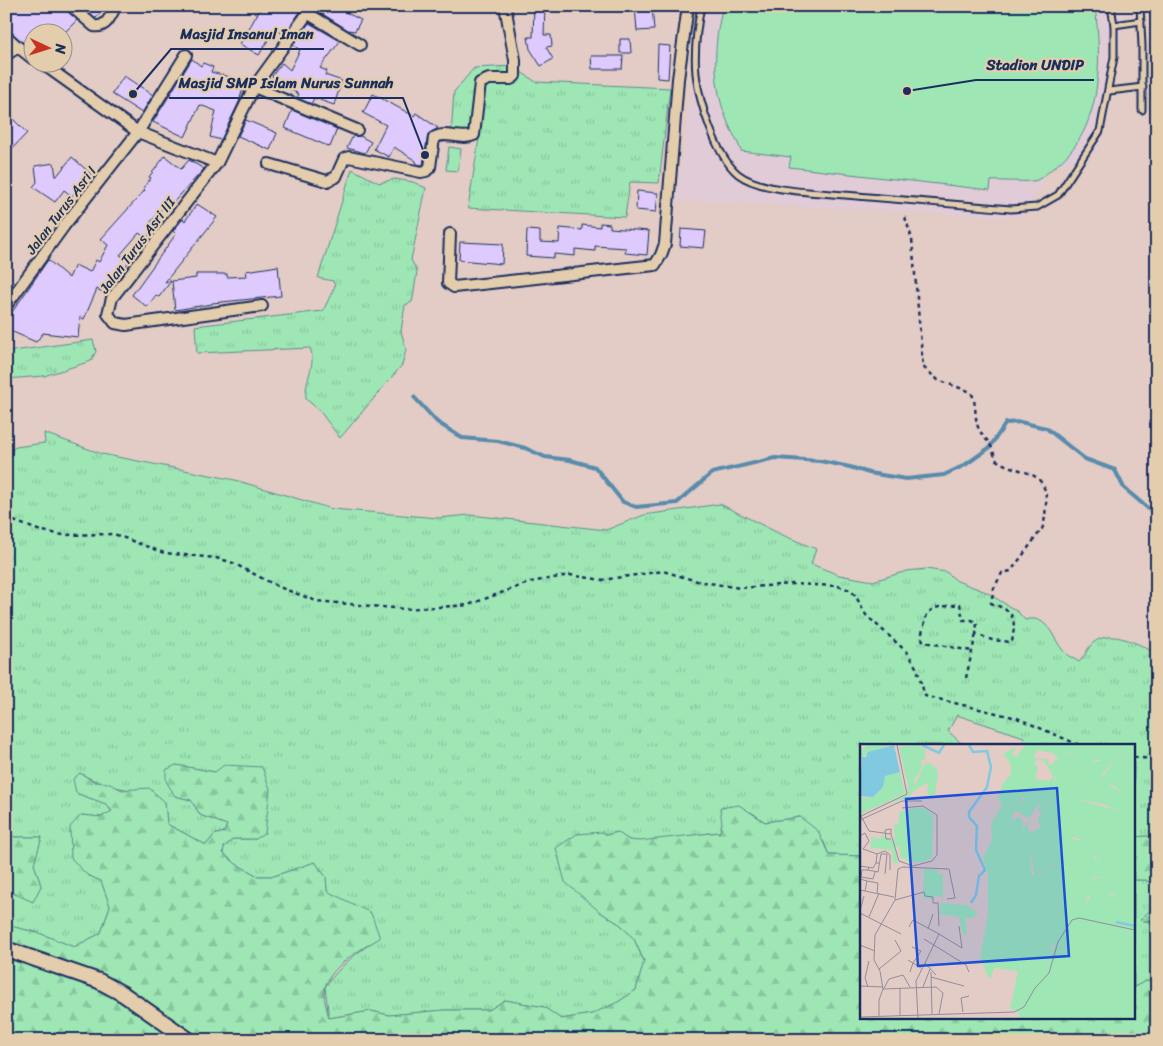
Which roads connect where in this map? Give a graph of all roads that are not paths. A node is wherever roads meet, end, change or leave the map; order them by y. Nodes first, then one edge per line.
1 (70, 6) edge
2 (116, 6) edge
3 (505, 6) edge
4 (688, 6) edge
5 (701, 6) edge
6 (1111, 6) edge
7 (1140, 6) edge
8 (310, 10) edge
9 (1141, 21) junction
10 (1114, 25) junction
11 (6, 36) edge
12 (360, 46) dead end
13 (18, 47) junction
14 (22, 50) edge
15 (6, 55) edge
16 (186, 55) dead end
17 (54, 72) edge
18 (254, 87) junction
19 (1143, 87) junction
20 (1109, 91) junction
21 (1142, 110) dead end
22 (357, 130) dead end
23 (138, 132) junction
24 (217, 163) junction
25 (269, 164) dead end
26 (450, 234) dead end
27 (6, 306) edge
28 (262, 306) dead end
29 (6, 949) edge
30 (189, 1040) edge

1 - 2 street
3 - 25 street
4 - 26 street
5 - 20 lane
6 - 10 lane
7 - 9 lane
8 - 12 street
8 - 18 street
9 - 10 lane
9 - 19 lane
10 - 20 lane
11 - 13 street
13 - 14 street
13 - 15 street
16 - 23 street, Jalan Turus Asri I
17 - 23 street
18 - 22 street
18 - 24 street
19 - 20 lane
19 - 21 lane
23 - 24 street
23 - 27 street, Jalan Turus Asri I
24 - 28 street, Jalan Turus Asri III
29 - 30 main road

